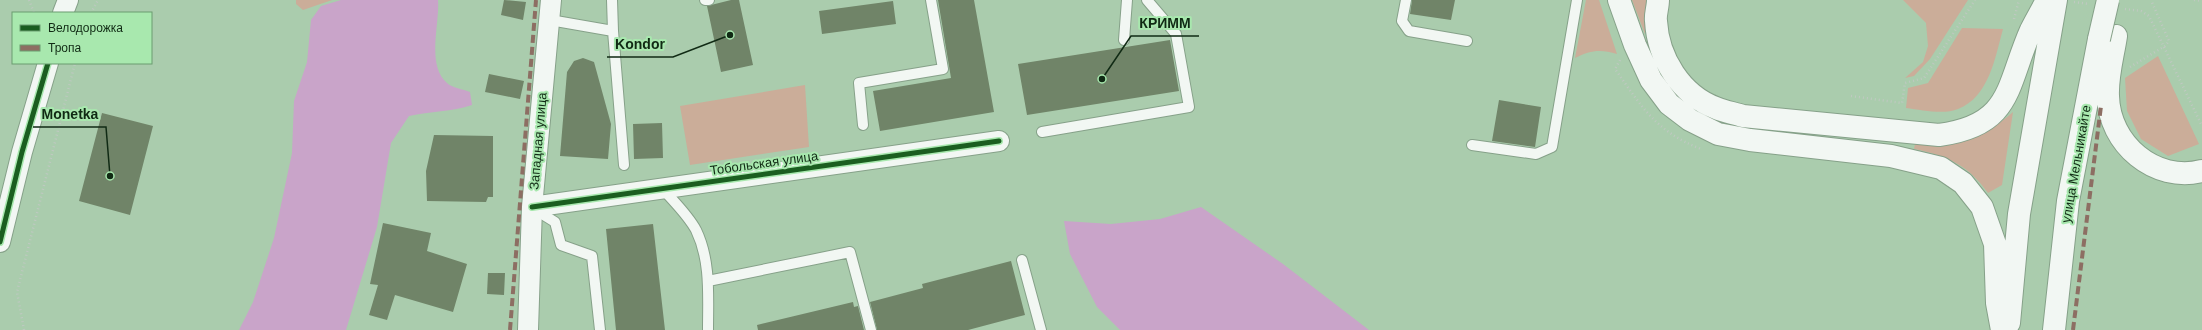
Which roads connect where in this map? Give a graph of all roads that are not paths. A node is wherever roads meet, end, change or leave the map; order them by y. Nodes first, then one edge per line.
1 (68, 0) edge
2 (552, 0) edge
3 (612, 0) edge
4 (705, 0) edge
5 (709, 0) edge
6 (931, 0) edge
7 (1127, 0) edge
8 (1147, 0) edge
9 (1406, 0) edge
10 (1577, 0) edge
11 (1619, 0) edge
12 (1658, 0) edge
13 (2047, 0) edge
14 (2064, 1) edge
15 (2108, 3) edge
16 (63, 12) edge
17 (550, 20) junction
18 (2031, 29) junction
19 (612, 31) junction
20 (2108, 37) junction
21 (1124, 40) dead end
22 (1467, 41) dead end
23 (48, 64) edge
24 (863, 125) dead end
25 (1042, 132) dead end
26 (999, 141) dead end
27 (1472, 145) dead end
28 (624, 165) dead end
29 (2202, 171) edge
30 (663, 189) junction
31 (532, 208) junction
32 (0, 242) edge
33 (1022, 260) dead end
34 (708, 281) junction
35 (528, 330) edge
36 (600, 330) edge
37 (708, 330) edge
38 (870, 330) edge
39 (1041, 330) edge
40 (2002, 330) edge
41 (2008, 330) edge
42 (2054, 330) edge

1 - 16 street
2 - 17 street, Западная улица
3 - 19 lane
4 - 5 lane
6 - 24 lane
7 - 21 lane
8 - 25 lane
9 - 22 lane
10 - 27 lane
11 - 40 main road
12 - 18 main road
13 - 18 main road
14 - 18 main road
15 - 20 main road, улица Мельникайте, bridge
17 - 19 lane
17 - 31 street, Западная улица
18 - 41 main road
19 - 28 lane
20 - 29 main road
20 - 42 main road, улица Мельникайте
23 - 32 street
26 - 30 street, Тобольская улица
30 - 31 street, Тобольская улица
30 - 34 lane
31 - 35 street, Западная улица
31 - 36 lane
33 - 39 lane
34 - 37 lane
34 - 38 lane

